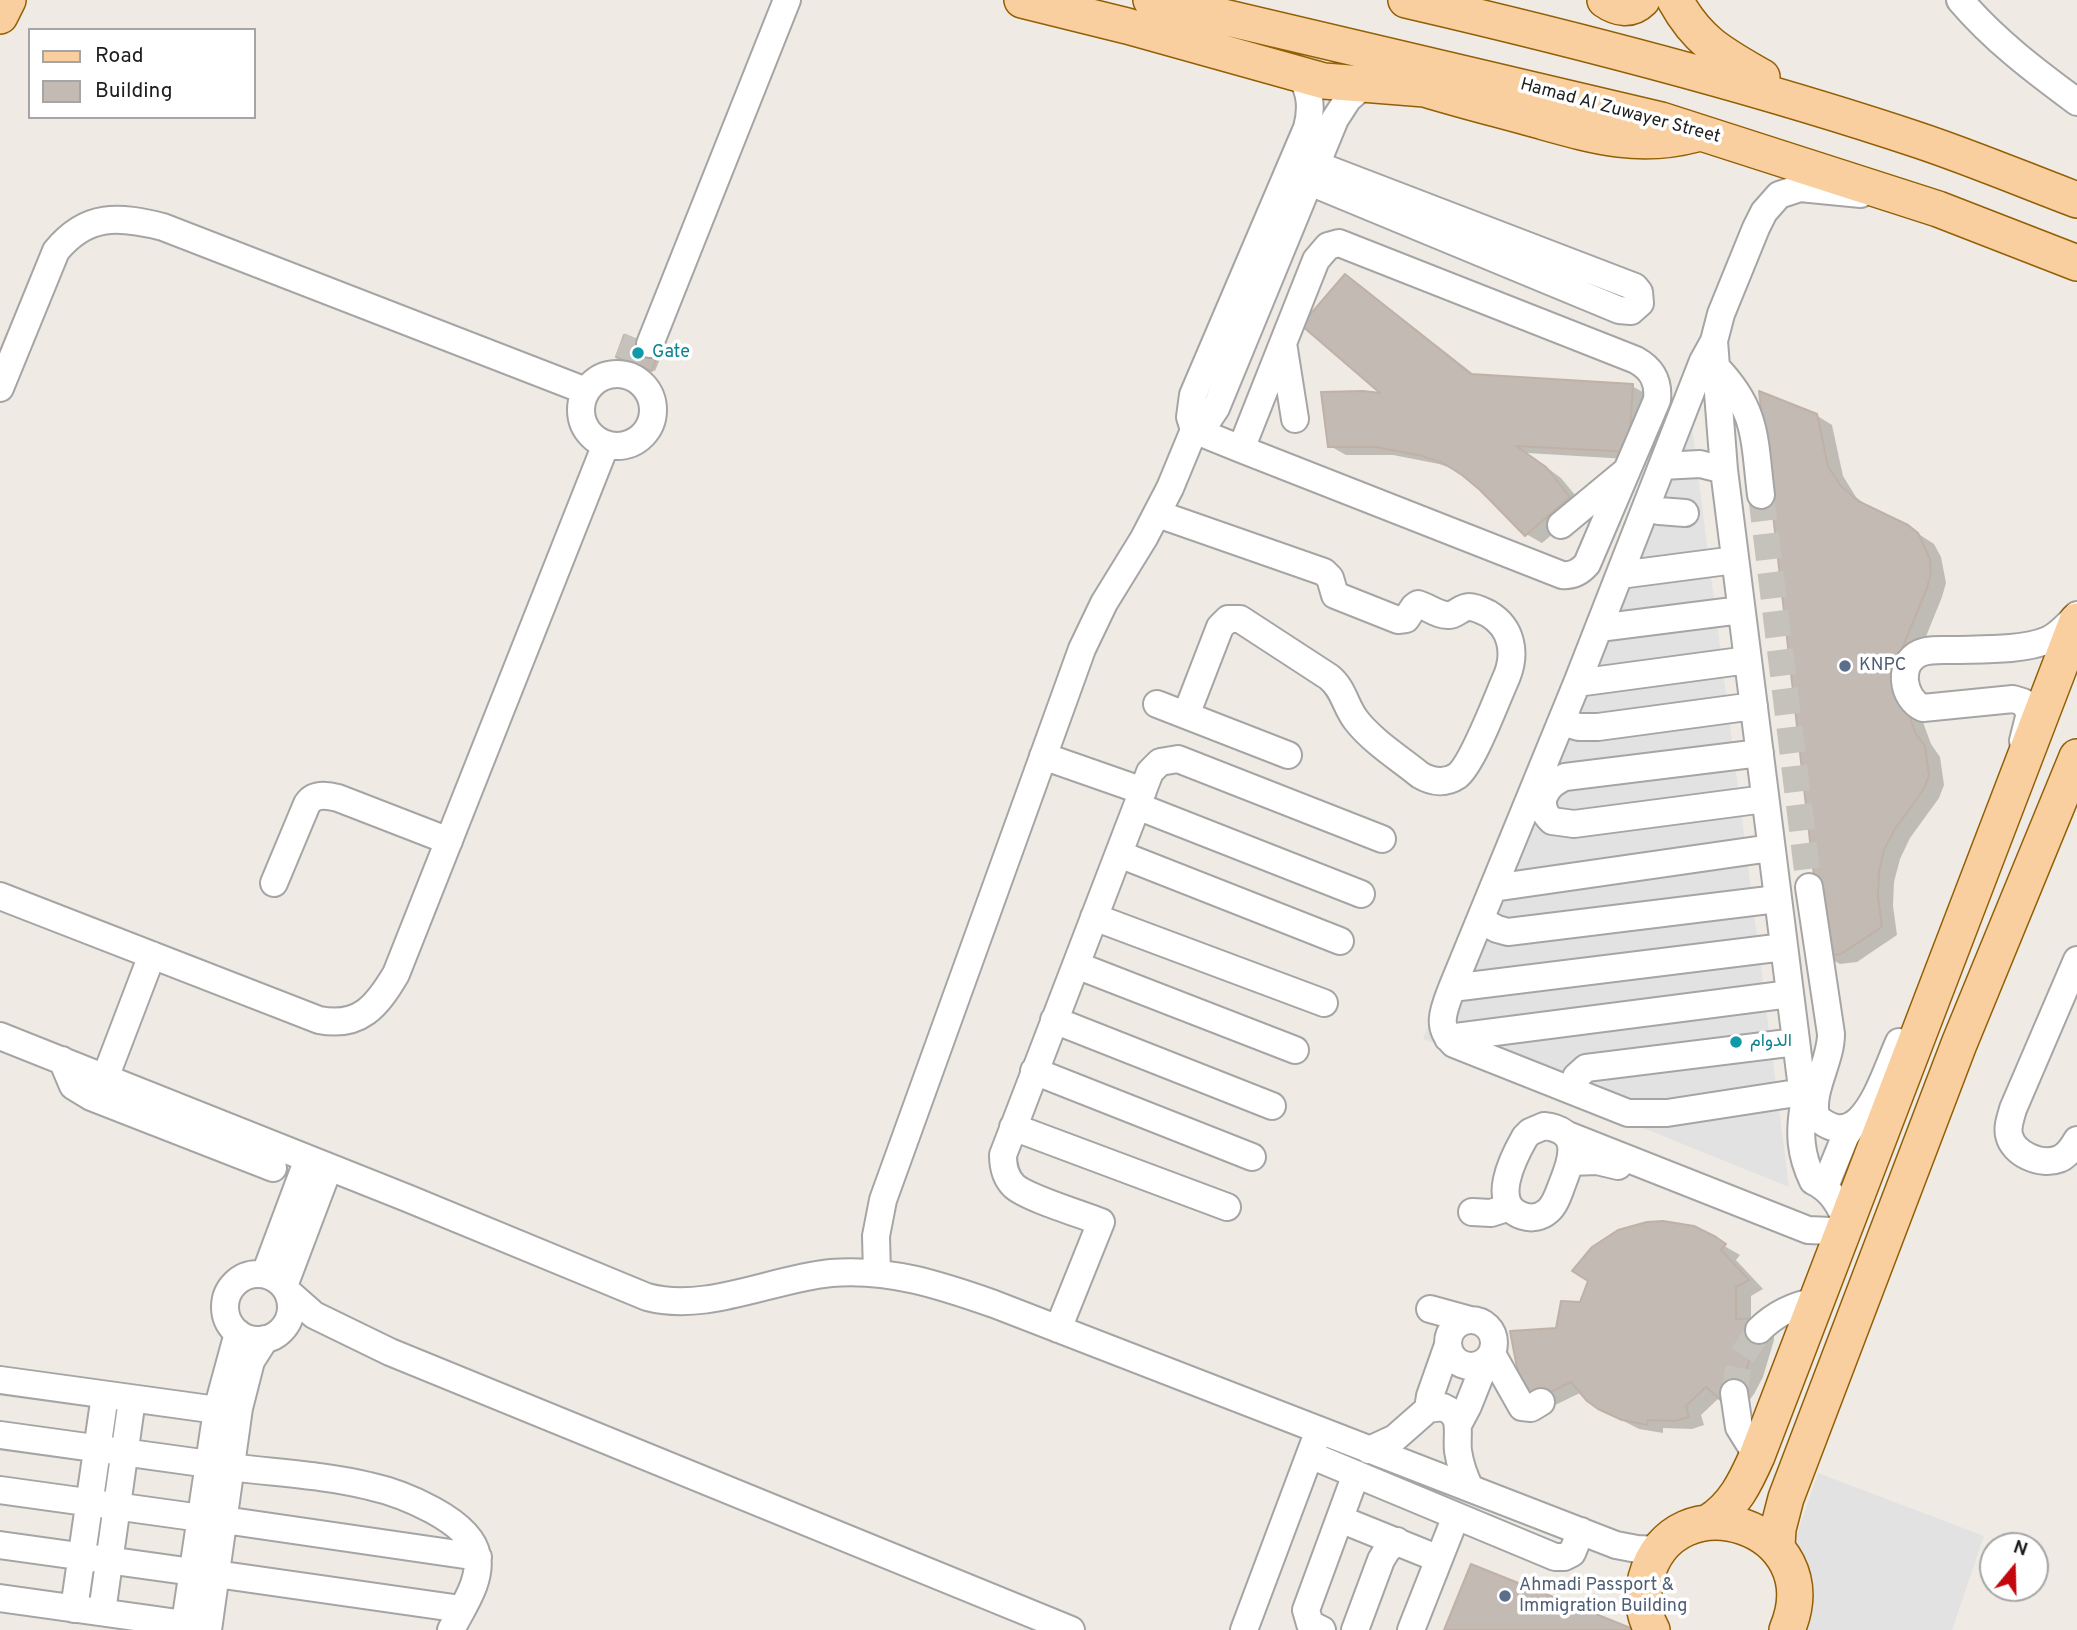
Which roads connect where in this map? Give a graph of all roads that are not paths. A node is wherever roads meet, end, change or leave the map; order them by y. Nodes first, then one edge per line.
1 (2, 0) edge
2 (8, 0) edge
3 (770, 0) edge
4 (787, 0) edge
5 (1022, 0) edge
6 (1151, 0) edge
7 (1464, 0) edge
8 (1605, 0) edge
9 (1642, 0) edge
10 (1675, 0) edge
11 (1960, 0) edge
12 (1416, 2) edge
13 (0, 5) edge
14 (0, 16) edge
15 (1301, 76) junction
16 (1364, 85) junction
17 (2077, 102) edge
18 (1816, 108) junction
19 (1702, 132) junction
20 (1305, 173) junction
21 (2077, 200) edge
22 (1938, 209) junction
23 (2072, 262) edge
24 (1283, 343) junction
25 (1616, 352) junction
26 (1715, 354) junction
27 (636, 362) junction
28 (0, 388) edge
29 (586, 391) junction
30 (1295, 419) dead end
31 (1194, 430) junction
32 (606, 444) junction
33 (1241, 450) junction
34 (1662, 466) junction
35 (1724, 470) junction
36 (1626, 471) junction
37 (1761, 495) tunnel mouth
38 (1647, 504) junction
39 (1685, 513) dead end
40 (1158, 514) junction
41 (1561, 525) dead end
42 (1735, 560) junction
43 (1619, 575) junction
44 (1741, 610) junction
45 (2077, 615) edge
46 (2077, 621) edge
47 (1599, 628) junction
48 (1748, 660) junction
49 (1577, 683) junction
50 (1157, 704) dead end
51 (1754, 706) junction
52 (1186, 715) junction
53 (1561, 722) junction
54 (1760, 753) junction
55 (1287, 755) dead end
56 (1043, 756) junction
57 (2077, 757) edge
58 (2010, 797) junction
59 (1140, 798) junction
60 (1765, 799) junction
61 (1382, 839) dead end
62 (449, 841) junction
63 (1771, 848) junction
64 (1119, 854) junction
65 (1979, 879) junction
66 (274, 883) dead end
67 (1809, 887) tunnel mouth
68 (1493, 888) junction
69 (1361, 894) dead end
70 (0, 896) edge
71 (1777, 899) junction
72 (1094, 917) junction
73 (1480, 920) junction
74 (1340, 941) dead end
75 (1784, 947) junction
76 (152, 955) junction
77 (2077, 960) edge
78 (1076, 965) junction
79 (1452, 988) junction
80 (1790, 994) junction
81 (1324, 1003) dead end
82 (1054, 1020) junction
83 (0, 1035) edge
84 (1448, 1038) junction
85 (1797, 1042) junction
86 (1959, 1044) junction
87 (1295, 1050) dead end
88 (62, 1060) junction
89 (1034, 1071) junction
90 (105, 1078) junction
91 (1573, 1091) junction
92 (1808, 1104) junction
93 (1272, 1106) dead end
94 (1852, 1126) junction
95 (1013, 1127) junction
96 (1565, 1134) junction
97 (2077, 1140) edge
98 (1251, 1157) dead end
99 (1571, 1162) junction
100 (319, 1163) junction
101 (273, 1168) dead end
102 (1825, 1186) junction
103 (1508, 1197) junction
104 (1475, 1205) dead end
105 (1227, 1207) dead end
106 (1847, 1225) junction
107 (877, 1273) junction
108 (279, 1284) junction
109 (1823, 1286) junction
110 (1470, 1320) junction
111 (1058, 1329) junction
112 (1759, 1330) tunnel mouth
113 (237, 1333) junction
114 (274, 1334) junction
115 (390, 1352) junction
116 (1467, 1354) junction
117 (0, 1380) edge
118 (1734, 1393) tunnel mouth
119 (105, 1395) junction
120 (132, 1399) junction
121 (1541, 1402) dead end
122 (1428, 1409) junction
123 (217, 1410) junction
124 (1458, 1423) junction
125 (0, 1435) edge
126 (1315, 1443) junction
127 (97, 1449) junction
128 (1369, 1450) junction
129 (124, 1452) junction
130 (1757, 1456) junction
131 (220, 1466) junction
132 (1356, 1474) junction
133 (1470, 1488) junction
134 (0, 1490) edge
135 (90, 1503) junction
136 (116, 1506) junction
137 (1456, 1516) junction
138 (212, 1519) junction
139 (1340, 1519) junction
140 (1709, 1522) junction
141 (1581, 1531) junction
142 (1397, 1541) junction
143 (0, 1545) edge
144 (1777, 1546) junction
145 (1659, 1550) junction
146 (82, 1556) junction
147 (478, 1556) junction
148 (1439, 1559) junction
149 (109, 1560) junction
150 (204, 1573) junction
151 (0, 1598) edge
152 (74, 1609) junction
153 (102, 1612) junction
154 (456, 1619) edge
155 (202, 1628) edge
156 (1071, 1630) edge
157 (1244, 1630) edge
158 (1322, 1630) edge
159 (1355, 1630) edge
160 (1411, 1630) edge
161 (1652, 1630) edge
162 (1787, 1630) edge

1 - 13 main road
2 - 14 main road
3 - 27 street
4 - 27 street
5 - 15 main road
6 - 19 main road, Hamad Al Zuwayer Street
7 - 12 main road
8 - 9 main road
10 - 18 main road
11 - 17 street
12 - 18 main road
15 - 16 main road
15 - 20 street
16 - 19 main road
16 - 20 street
18 - 21 main road
19 - 22 main road, Hamad Al Zuwayer Street
20 - 25 street
20 - 31 street
22 - 23 main road, Hamad Al Zuwayer Street
22 - 26 street
24 - 25 street
24 - 30 street
24 - 33 street
25 - 36 street
26 - 34 street
26 - 35 street
26 - 37 street
27 - 29 street
27 - 32 street
28 - 29 street
29 - 32 street
31 - 33 street
31 - 40 street
32 - 62 street
33 - 36 street
34 - 35 street
34 - 38 street
35 - 42 street
36 - 41 street
38 - 39 street
38 - 43 street
40 - 52 street
40 - 56 street
42 - 43 street
42 - 44 street
43 - 47 street
44 - 47 street
44 - 48 street
45 - 58 street
46 - 58 main road
47 - 49 street
48 - 49 street
48 - 51 street
49 - 53 street
50 - 52 street
51 - 53 street
51 - 54 street
52 - 55 street
53 - 68 street
54 - 60 street
54 - 60 street
56 - 59 street
56 - 107 street
57 - 86 main road
58 - 65 main road
59 - 61 street
59 - 64 street
59 - 69 street
60 - 63 street
62 - 66 street
62 - 76 street
63 - 68 street
63 - 71 street
64 - 72 street
64 - 74 street
65 - 86 main road
65 - 94 street
65 - 106 main road
67 - 92 street
68 - 73 street
70 - 76 street
71 - 73 street
71 - 75 street
72 - 78 street
72 - 81 street
73 - 79 street
75 - 79 street
75 - 80 street
76 - 90 street
77 - 97 street
78 - 82 street
78 - 87 street
79 - 84 street
80 - 84 street
80 - 85 street
82 - 89 street
82 - 93 street
83 - 88 street
84 - 91 street
85 - 91 street
85 - 92 street
86 - 144 main road
88 - 90 street
88 - 101 street
89 - 95 street
89 - 98 street
90 - 100 street
91 - 92 street
92 - 94 street
92 - 102 street
94 - 102 street
95 - 105 street
95 - 111 street
96 - 99 street
96 - 103 street
96 - 106 street
99 - 103 street
99 - 109 street
100 - 107 street
100 - 108 street
102 - 106 street
103 - 104 street
106 - 109 main road
107 - 111 street
108 - 113 street
108 - 114 street
108 - 115 street
109 - 112 street
109 - 130 main road
110 - 116 street
110 - 116 street
110 - 116 street
111 - 126 street
113 - 114 street
113 - 123 street
114 - 115 street
114 - 131 street
115 - 156 street
116 - 121 street
116 - 122 street
116 - 124 street
117 - 119 street
118 - 130 street
119 - 120 street
119 - 127 street
120 - 123 street
120 - 129 street
122 - 124 street
122 - 128 street
123 - 131 street
124 - 133 street
125 - 127 street
126 - 128 street
126 - 132 street
126 - 157 street
127 - 129 street
127 - 135 street
128 - 133 street
129 - 131 street
129 - 136 street
130 - 140 main road
131 - 138 street
131 - 147 street
132 - 137 street
132 - 139 street
133 - 141 street
134 - 135 street
135 - 136 street
135 - 146 street
136 - 138 street
136 - 149 street
137 - 141 street
137 - 148 street
138 - 147 street
138 - 150 street
139 - 142 street
139 - 158 street
140 - 144 main road
140 - 145 main road
141 - 145 street
142 - 148 street
142 - 159 street
143 - 146 street
144 - 162 main road
145 - 161 main road
146 - 149 street
146 - 152 street
147 - 154 street
148 - 160 street
149 - 150 street
149 - 153 street
150 - 154 street
150 - 155 street
151 - 152 street
152 - 153 street
153 - 155 street

